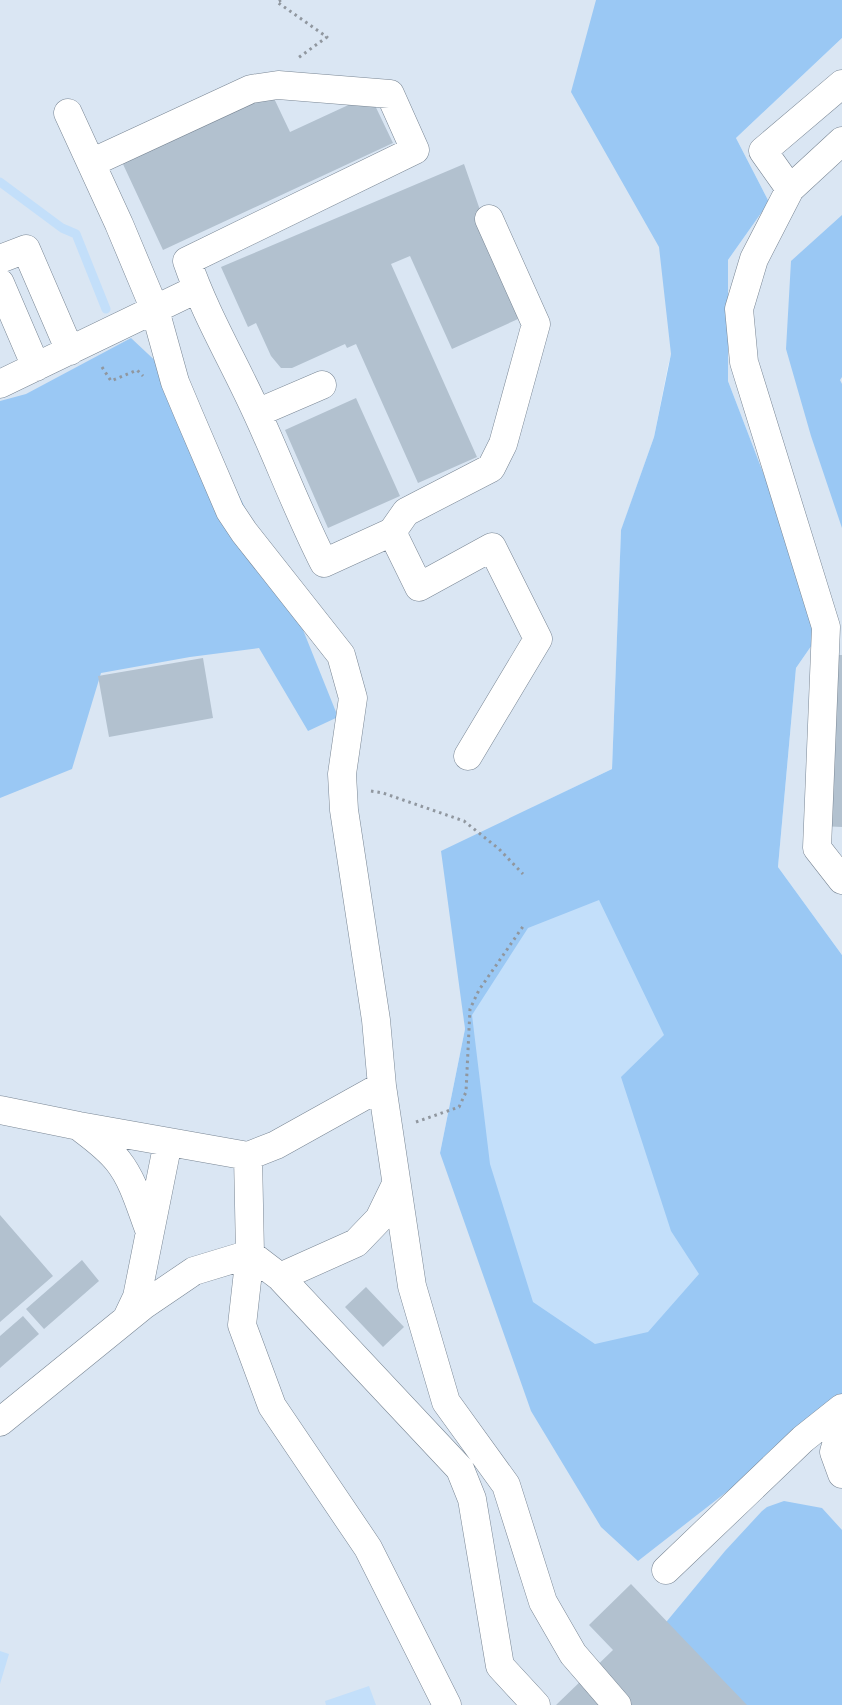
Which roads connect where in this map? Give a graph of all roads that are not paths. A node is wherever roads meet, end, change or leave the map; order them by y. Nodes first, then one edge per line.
1 (842, 84) edge
2 (68, 113) dead end
3 (842, 142) edge
4 (91, 163) junction
5 (790, 189) junction
6 (489, 219) dead end
7 (0, 259) edge
8 (0, 283) edge
9 (197, 289) junction
10 (155, 310) junction
11 (70, 350) junction
12 (36, 367) junction
13 (0, 384) edge
14 (322, 385) dead end
15 (257, 413) junction
16 (392, 532) junction
17 (324, 563) junction
18 (290, 590) junction
19 (468, 756) dead end
20 (842, 880) edge
21 (382, 1086) junction
22 (0, 1110) edge
23 (79, 1126) junction
24 (168, 1142) junction
25 (248, 1156) junction
26 (396, 1184) junction
27 (150, 1232) junction
28 (250, 1254) junction
29 (280, 1277) junction
30 (127, 1318) junction
31 (842, 1408) edge
32 (0, 1422) edge
33 (842, 1424) edge
34 (842, 1474) edge
35 (666, 1570) dead end
36 (446, 1705) edge
37 (536, 1705) edge
38 (617, 1705) edge

1 - 5 lane
2 - 4 lane
3 - 5 lane
4 - 9 lane
4 - 10 lane
5 - 20 lane
6 - 16 lane
7 - 11 lane
8 - 12 lane
9 - 10 lane
9 - 15 lane
10 - 11 lane
10 - 18 lane
11 - 12 lane
12 - 13 lane
14 - 15 lane
15 - 17 lane
16 - 17 lane
16 - 19 lane
17 - 18 lane
18 - 21 lane
21 - 25 lane
21 - 26 lane
22 - 23 lane
23 - 24 lane
23 - 27 lane
24 - 25 lane
24 - 27 lane
25 - 28 lane
26 - 29 lane
26 - 38 lane
27 - 30 lane
28 - 29 lane
28 - 30 lane
28 - 36 lane
29 - 37 lane
30 - 32 lane
31 - 35 lane
33 - 34 lane

